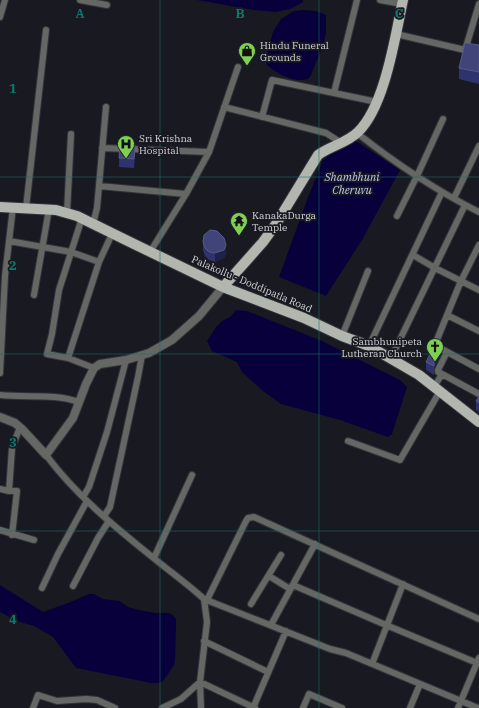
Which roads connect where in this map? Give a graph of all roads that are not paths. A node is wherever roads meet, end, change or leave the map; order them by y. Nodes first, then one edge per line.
1 (5, 0) edge
2 (80, 0) edge
3 (357, 0) edge
4 (380, 0) edge
5 (402, 2) edge
6 (479, 4) edge
7 (106, 5) dead end
8 (0, 16) edge
9 (46, 30) dead end
10 (396, 34) junction
11 (465, 50) junction
12 (479, 51) edge
13 (238, 67) dead end
14 (334, 94) junction
15 (377, 102) junction
16 (106, 107) dead end
17 (224, 107) junction
18 (262, 117) junction
19 (443, 119) dead end
20 (357, 133) junction
21 (71, 134) dead end
22 (340, 142) junction
23 (479, 146) edge
24 (102, 148) junction
25 (209, 152) junction
26 (417, 176) junction
27 (99, 186) junction
28 (442, 192) junction
29 (186, 194) junction
30 (454, 198) junction
31 (465, 205) junction
32 (0, 207) edge
33 (14, 207) junction
34 (26, 208) junction
35 (49, 209) junction
36 (479, 212) edge
37 (67, 213) junction
38 (397, 216) dead end
39 (82, 218) junction
40 (93, 224) junction
41 (112, 234) junction
42 (9, 241) junction
43 (479, 245) edge
44 (42, 247) junction
45 (71, 252) junction
46 (150, 252) junction
47 (413, 255) junction
48 (99, 262) junction
49 (435, 268) junction
50 (368, 271) dead end
51 (2, 275) edge
52 (462, 281) junction
53 (223, 287) junction
54 (479, 290) edge
55 (34, 295) dead end
56 (2, 306) edge
57 (447, 315) junction
58 (479, 331) edge
59 (342, 336) junction
60 (370, 346) junction
61 (447, 352) junction
62 (142, 355) junction
63 (1, 357) edge
64 (68, 358) junction
65 (391, 358) junction
66 (126, 360) junction
67 (94, 368) junction
68 (479, 369) edge
69 (0, 373) edge
70 (442, 374) junction
71 (437, 389) junction
72 (479, 394) edge
73 (0, 395) edge
74 (79, 402) junction
75 (0, 417) edge
76 (479, 422) edge
77 (20, 427) junction
78 (348, 441) dead end
79 (46, 455) junction
80 (192, 475) dead end
81 (0, 489) edge
82 (9, 491) junction
83 (85, 499) junction
84 (107, 518) junction
85 (0, 530) edge
86 (12, 535) junction
87 (34, 540) dead end
88 (315, 544) junction
89 (281, 555) dead end
90 (154, 558) junction
91 (269, 576) junction
92 (403, 584) junction
93 (73, 586) dead end
94 (292, 587) junction
95 (42, 588) dead end
96 (206, 600) junction
97 (251, 604) dead end
98 (479, 619) edge
99 (271, 625) junction
100 (386, 625) junction
101 (286, 631) junction
102 (204, 641) junction
103 (478, 660) edge
104 (372, 664) junction
105 (268, 672) junction
106 (200, 682) junction
107 (420, 684) junction
108 (461, 701) junction
109 (33, 708) edge
110 (115, 708) edge
111 (162, 708) edge
112 (201, 708) edge
113 (254, 708) edge
114 (303, 708) edge
115 (342, 708) edge
116 (410, 708) edge
117 (458, 708) edge
118 (478, 708) edge

1 - 8 street
2 - 7 street
3 - 14 street
4 - 5 street
5 - 10 main road
6 - 11 street
9 - 34 street
10 - 11 street
10 - 15 main road
11 - 12 street
13 - 17 street
14 - 15 street
14 - 18 street
15 - 20 main road
16 - 24 street
17 - 18 street
17 - 25 street
18 - 22 street
19 - 26 street
20 - 22 main road
20 - 26 street
21 - 37 street
22 - 53 main road
23 - 30 street
24 - 25 street
24 - 27 street
25 - 29 street
26 - 28 street
26 - 38 street
27 - 29 street
27 - 40 street
28 - 30 street
28 - 47 street
29 - 46 street
30 - 31 street
31 - 36 street
31 - 49 street
32 - 33 main road, Palakollu - Doddipatla Road
33 - 34 main road, Palakollu - Doddipatla Road
33 - 42 street
34 - 35 main road, Palakollu - Doddipatla Road
35 - 37 main road, Palakollu - Doddipatla Road
35 - 44 street
37 - 39 main road, Palakollu - Doddipatla Road
39 - 40 main road, Palakollu - Doddipatla Road
39 - 45 street
40 - 41 main road, Palakollu - Doddipatla Road
41 - 46 main road, Palakollu - Doddipatla Road
41 - 48 street
42 - 44 street
42 - 51 street
43 - 52 street
44 - 45 street
44 - 55 street
45 - 48 street
45 - 64 street
46 - 53 main road, Palakollu - Doddipatla Road
47 - 49 street
47 - 60 street
48 - 64 street
49 - 52 street
49 - 65 street
50 - 59 street
51 - 56 street
52 - 54 street
52 - 57 street
53 - 59 main road, Palakollu - Doddipatla Road
53 - 62 street
56 - 63 street
57 - 58 street
57 - 61 street
59 - 60 main road, Palakollu - Doddipatla Road
60 - 65 main road, Palakollu - Doddipatla Road
61 - 68 street
61 - 70 street
62 - 66 street
62 - 84 street
63 - 69 street
64 - 67 street
65 - 71 main road, Palakollu - Doddipatla Road
66 - 67 street
66 - 83 street
67 - 74 street
70 - 71 street
70 - 72 street
71 - 76 main road, Palakollu - Doddipatla Road
71 - 78 street
73 - 74 street
74 - 79 street
75 - 77 street
77 - 79 street
77 - 82 street
79 - 83 street
80 - 90 street
81 - 82 street
82 - 86 street
83 - 84 street
83 - 95 street
84 - 90 street
84 - 93 street
85 - 86 street
86 - 87 street
88 - 92 street
88 - 94 street
88 - 96 street
89 - 91 street
90 - 96 street
91 - 94 street
91 - 97 street
92 - 98 street
92 - 100 street
94 - 99 street
94 - 100 street
96 - 99 street
96 - 102 street
99 - 101 street
100 - 103 street
100 - 104 street
101 - 104 street
101 - 105 street
102 - 105 street
102 - 106 street
103 - 108 street
104 - 107 street
105 - 113 street
106 - 111 street
106 - 112 street
106 - 113 street
107 - 108 street
107 - 116 street
108 - 117 street
108 - 118 street
109 - 110 street
114 - 115 street

